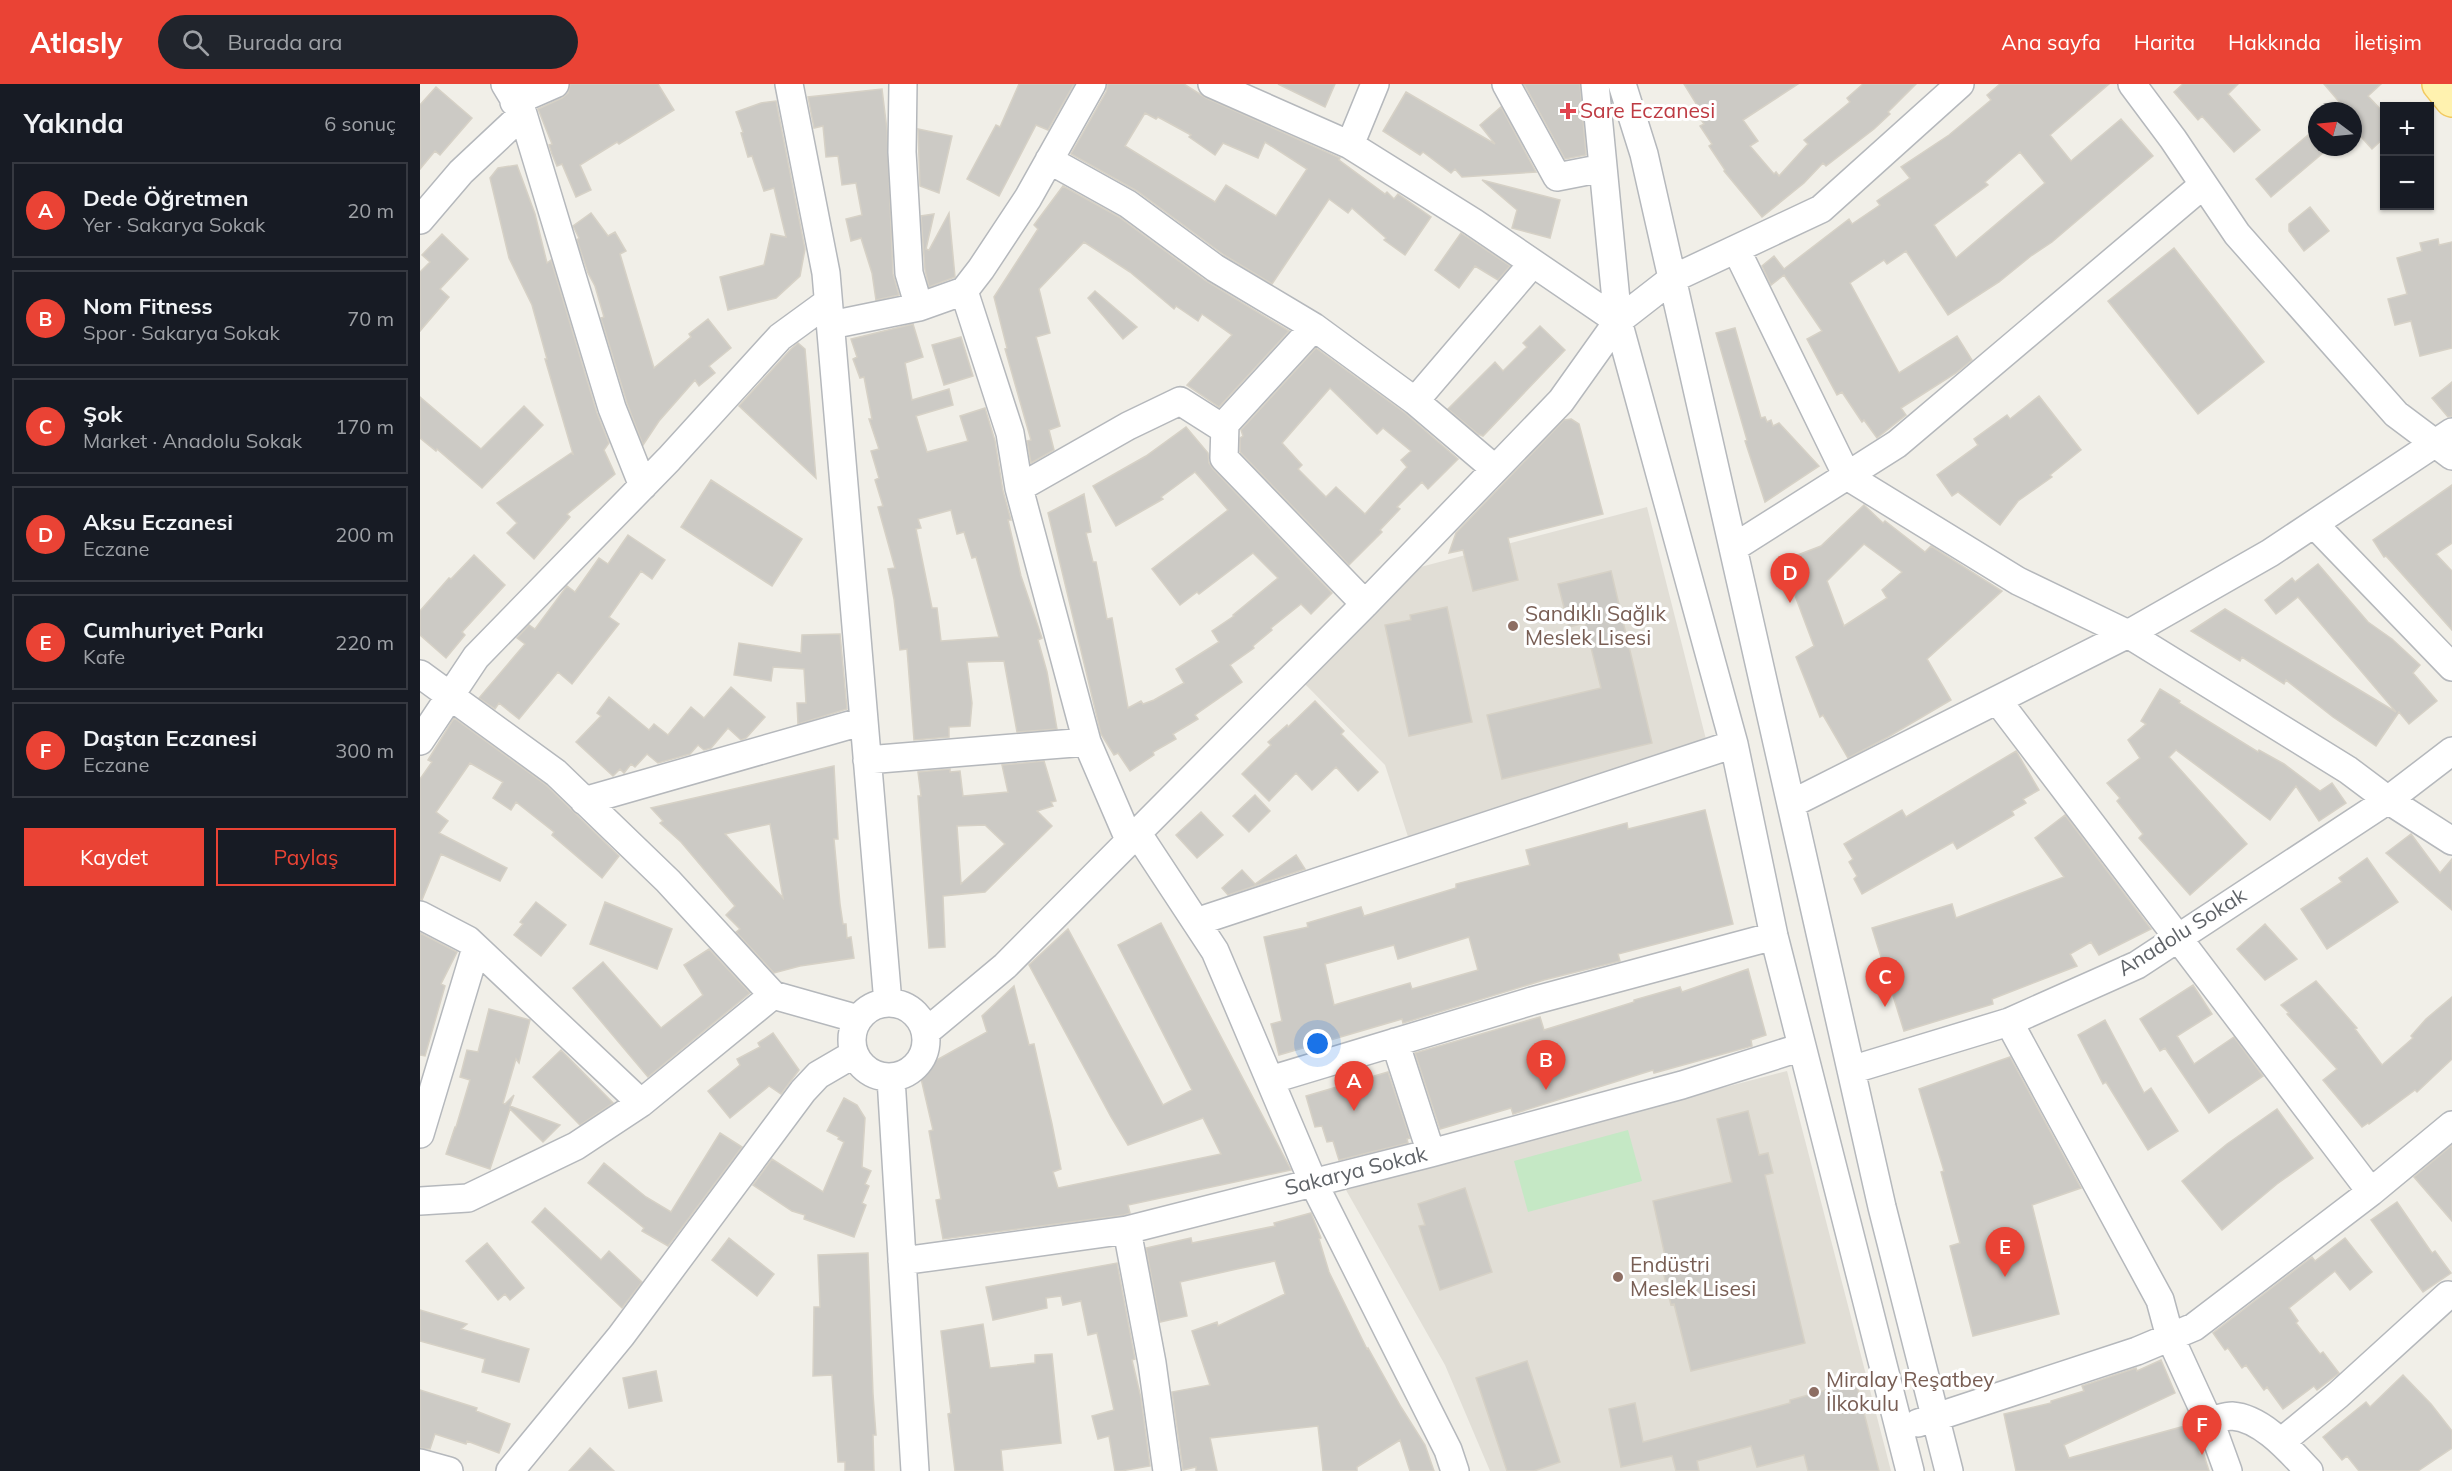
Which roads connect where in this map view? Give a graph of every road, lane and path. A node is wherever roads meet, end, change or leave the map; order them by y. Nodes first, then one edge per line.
1 (555, 84) edge
2 (789, 84) edge
3 (903, 84) edge
4 (1092, 84) edge
5 (1212, 84) edge
6 (1375, 84) edge
7 (1506, 84) edge
8 (1595, 84) edge
9 (1622, 84) edge
10 (1960, 84) edge
11 (2132, 84) edge
12 (2439, 84) edge
13 (514, 100) edge
14 (2452, 100) edge
15 (1350, 145) junction
16 (1049, 160) junction
17 (1603, 168) junction
18 (2203, 185) junction
19 (420, 220) edge
20 (1736, 249) junction
21 (1533, 263) junction
22 (1672, 279) junction
23 (964, 291) junction
24 (919, 307) junction
25 (830, 314) junction
26 (1618, 321) junction
27 (1314, 327) junction
28 (1415, 400) junction
29 (1224, 429) junction
30 (2446, 444) edge
31 (1495, 469) junction
32 (1847, 476) junction
33 (643, 486) junction
34 (1019, 488) junction
35 (2314, 524) junction
36 (1733, 548) junction
37 (1365, 604) junction
38 (2128, 634) junction
39 (2452, 667) edge
40 (420, 674) edge
41 (451, 695) junction
42 (1998, 701) junction
43 (864, 721) junction
44 (420, 741) edge
45 (1087, 742) junction
46 (1734, 744) junction
47 (2452, 751) edge
48 (867, 760) junction
49 (2388, 800) junction
50 (584, 801) junction
51 (1791, 804) junction
52 (1134, 838) junction
53 (2452, 841) edge
54 (420, 915) edge
55 (1196, 922) junction
56 (1774, 936) junction
57 (2178, 937) junction
58 (476, 948) junction
59 (773, 995) junction
60 (888, 1003) junction
61 (858, 1019) junction
62 (2009, 1022) junction
63 (926, 1032) junction
64 (1395, 1042) junction
65 (1802, 1047) junction
66 (854, 1054) junction
67 (1851, 1070) junction
68 (891, 1078) junction
69 (1270, 1080) junction
70 (641, 1103) junction
71 (2452, 1125) edge
72 (420, 1134) edge
73 (1431, 1153) junction
74 (1313, 1182) junction
75 (2371, 1192) junction
76 (420, 1201) edge
77 (1127, 1230) junction
78 (902, 1261) junction
79 (2448, 1295) dead end
80 (2170, 1337) junction
81 (1935, 1418) junction
82 (2209, 1421) junction
83 (1899, 1428) junction
84 (2281, 1442) junction
85 (420, 1463) edge
86 (449, 1471) edge
87 (510, 1471) edge
88 (915, 1471) edge
89 (1167, 1471) edge
90 (1455, 1471) edge
91 (1910, 1471) edge
92 (1949, 1471) edge
93 (2228, 1471) edge
94 (2309, 1471) edge

1 - 13 street
2 - 25 street
3 - 24 street
4 - 16 street
5 - 15 street
6 - 15 street
7 - 17 street
8 - 17 street
9 - 22 street
10 - 20 street
11 - 18 street
12 - 14 main road
13 - 19 street
13 - 33 street
15 - 21 street
16 - 23 street
16 - 27 street
17 - 26 street
18 - 30 street
18 - 32 street
20 - 22 street
20 - 32 street
21 - 26 street
21 - 28 street
22 - 26 street
22 - 36 street
23 - 24 street
23 - 34 street
24 - 25 street
25 - 33 street
25 - 43 street
26 - 31 street
26 - 46 street
27 - 28 street
27 - 29 street
28 - 31 street
29 - 34 street
29 - 37 street
30 - 35 street
31 - 37 street
32 - 36 street
32 - 38 street
33 - 41 street
34 - 45 street
35 - 38 street
35 - 39 street
36 - 51 street
37 - 52 street
38 - 42 street
38 - 49 street
40 - 41 street
41 - 44 street
41 - 50 street
42 - 51 street
42 - 57 street
43 - 48 street
43 - 50 street
45 - 48 street
45 - 52 street
46 - 55 street
46 - 56 street
47 - 49 street, Anadolu Sokak
48 - 60 street
49 - 53 street
49 - 57 street, Anadolu Sokak
50 - 59 street
51 - 67 street
52 - 55 street
52 - 63 street
54 - 58 street
55 - 69 street
56 - 64 street
56 - 65 street
57 - 62 street, Anadolu Sokak
57 - 75 street
58 - 70 street
58 - 72 street
59 - 61 street
59 - 70 street
60 - 61 street
60 - 63 street
61 - 66 street
62 - 67 street, Anadolu Sokak
62 - 80 street
63 - 68 street
64 - 69 street
64 - 73 street
65 - 73 street, Sakarya Sokak
65 - 83 street
66 - 68 street
66 - 87 street
67 - 81 street
68 - 78 street
69 - 74 street
70 - 76 street
71 - 75 street
73 - 74 street, Sakarya Sokak
74 - 77 street, Sakarya Sokak
74 - 90 street
75 - 80 street
77 - 78 street, Sakarya Sokak
77 - 89 street
78 - 88 street
79 - 84 street
80 - 81 street
80 - 82 street
81 - 83 street
81 - 92 street
82 - 84 street
82 - 93 street
83 - 91 street
84 - 94 street
85 - 86 street

